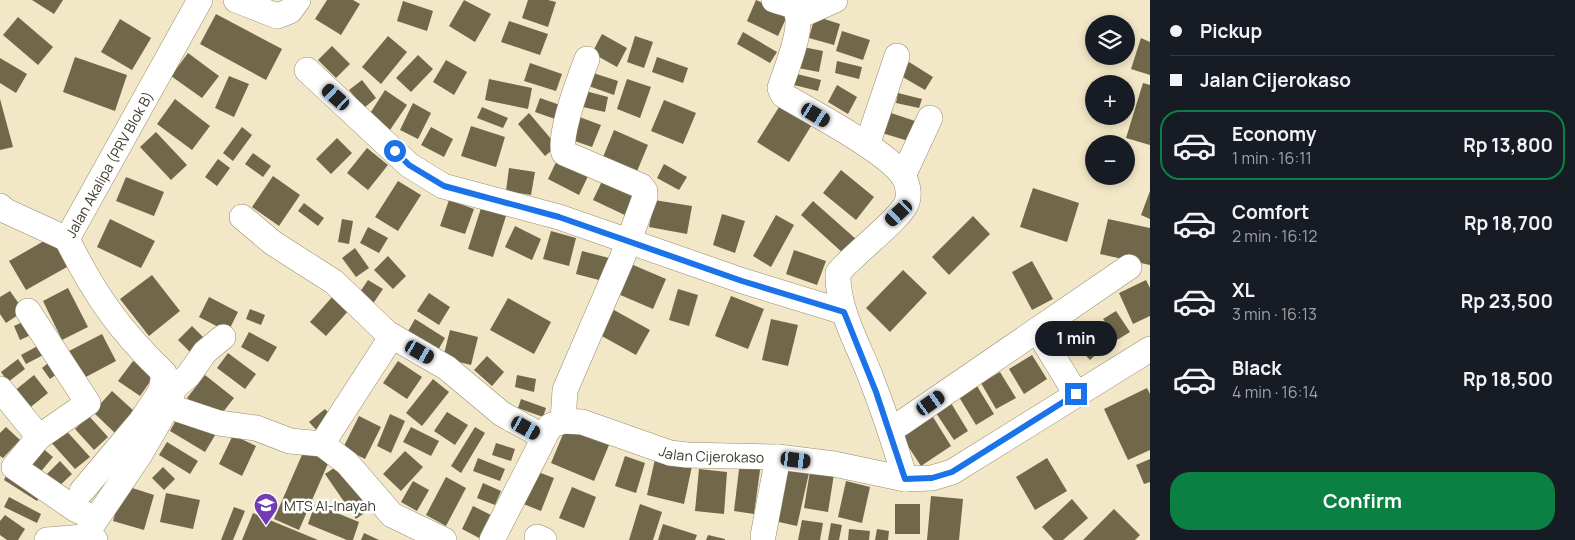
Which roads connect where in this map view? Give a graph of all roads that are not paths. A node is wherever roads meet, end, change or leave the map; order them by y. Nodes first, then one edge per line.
1 (200, 0) edge
2 (236, 0) edge
3 (298, 0) edge
4 (774, 0) edge
5 (834, 0) edge
6 (799, 16) junction
7 (897, 56) dead end
8 (587, 59) dead end
9 (307, 70) dead end
10 (930, 118) dead end
11 (867, 146) junction
12 (903, 176) junction
13 (0, 206) edge
14 (242, 217) dead end
15 (67, 239) junction
16 (629, 240) junction
17 (1129, 268) dead end
18 (28, 311) dead end
19 (844, 312) junction
20 (1037, 330) junction
21 (392, 336) junction
22 (223, 338) dead end
23 (1150, 349) edge
24 (0, 389) edge
25 (1076, 394) junction
26 (168, 406) junction
27 (563, 421) junction
28 (900, 424) dead end
29 (39, 437) junction
30 (544, 438) junction
31 (322, 444) junction
32 (778, 457) junction
33 (905, 479) junction
34 (82, 490) dead end
35 (92, 532) edge
36 (763, 536) dead end
37 (48, 540) edge
38 (444, 540) edge
39 (492, 540) edge

1 - 15 street, Jalan Akalipa (PRV Blok B)
2 - 3 street
4 - 6 street
5 - 6 street
6 - 11 street
7 - 11 street
8 - 16 street
9 - 16 street
10 - 12 street
11 - 12 street
12 - 19 street
13 - 15 street
14 - 21 street
15 - 34 street, Jalan Akalipa (PRV Blok B)
16 - 19 street
16 - 27 street
17 - 20 street
18 - 29 street
19 - 33 street
20 - 25 street
20 - 28 street
21 - 30 street
21 - 31 street
22 - 26 street
23 - 25 street, Jalan Cijerokaso
24 - 29 street
25 - 33 street, Jalan Cijerokaso
26 - 31 street
26 - 35 street
27 - 30 street
27 - 32 street, Jalan Cijerokaso
29 - 35 street
30 - 39 street
31 - 38 street
32 - 33 street, Jalan Cijerokaso
32 - 36 street
35 - 37 street

